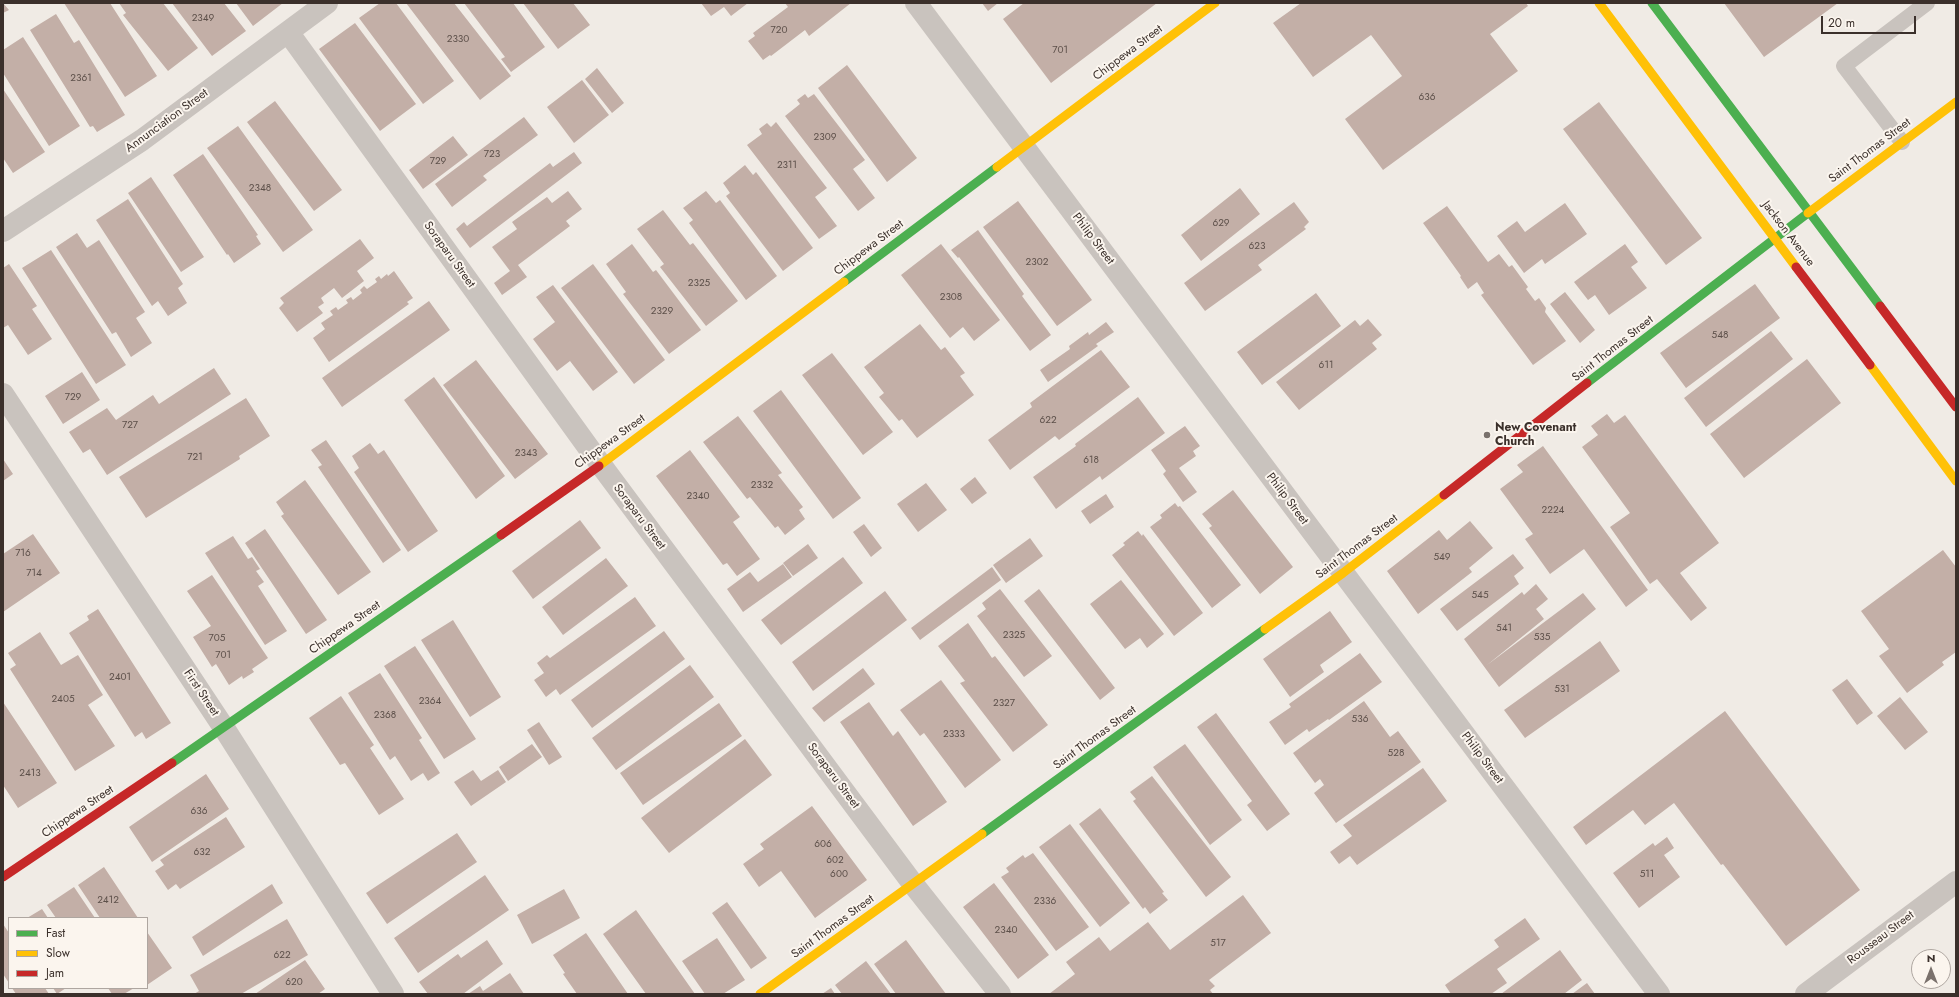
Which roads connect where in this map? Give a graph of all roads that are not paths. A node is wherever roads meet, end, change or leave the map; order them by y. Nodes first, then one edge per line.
1 (327, 3) edge
2 (916, 3) edge
3 (1215, 3) edge
4 (1599, 3) edge
5 (1652, 3) edge
6 (1927, 3) edge
7 (288, 32) junction
8 (1956, 102) edge
9 (1902, 142) junction
10 (1023, 146) junction
11 (1810, 211) junction
12 (3, 231) edge
13 (1776, 238) junction
14 (3, 394) edge
15 (1956, 407) edge
16 (601, 465) junction
17 (1956, 481) edge
18 (1343, 573) junction
19 (224, 728) junction
20 (3, 877) edge
21 (1956, 882) edge
22 (913, 884) junction
23 (393, 994) edge
24 (760, 994) edge
25 (1000, 994) edge
26 (1659, 994) edge
27 (1806, 994) edge

1 - 7 street, Annunciation Street
2 - 10 street, Philip Street
3 - 10 street, Chippewa Street
4 - 13 street, Jackson Avenue
5 - 11 street
6 - 9 lane
7 - 12 street, Annunciation Street
7 - 16 street, Soraparu Street
8 - 9 street, Saint Thomas Street
9 - 11 street, Saint Thomas Street
10 - 16 street, Chippewa Street
10 - 18 street, Philip Street
11 - 13 street, Saint Thomas Street
11 - 15 street
13 - 17 street, Jackson Avenue
13 - 18 street, Saint Thomas Street
14 - 19 street, First Street
16 - 19 street, Chippewa Street
16 - 22 street, Soraparu Street
18 - 22 street, Saint Thomas Street
18 - 26 street, Philip Street
19 - 20 street, Chippewa Street
19 - 23 street, First Street
21 - 27 street, Rousseau Street
22 - 24 street, Saint Thomas Street
22 - 25 street, Soraparu Street

